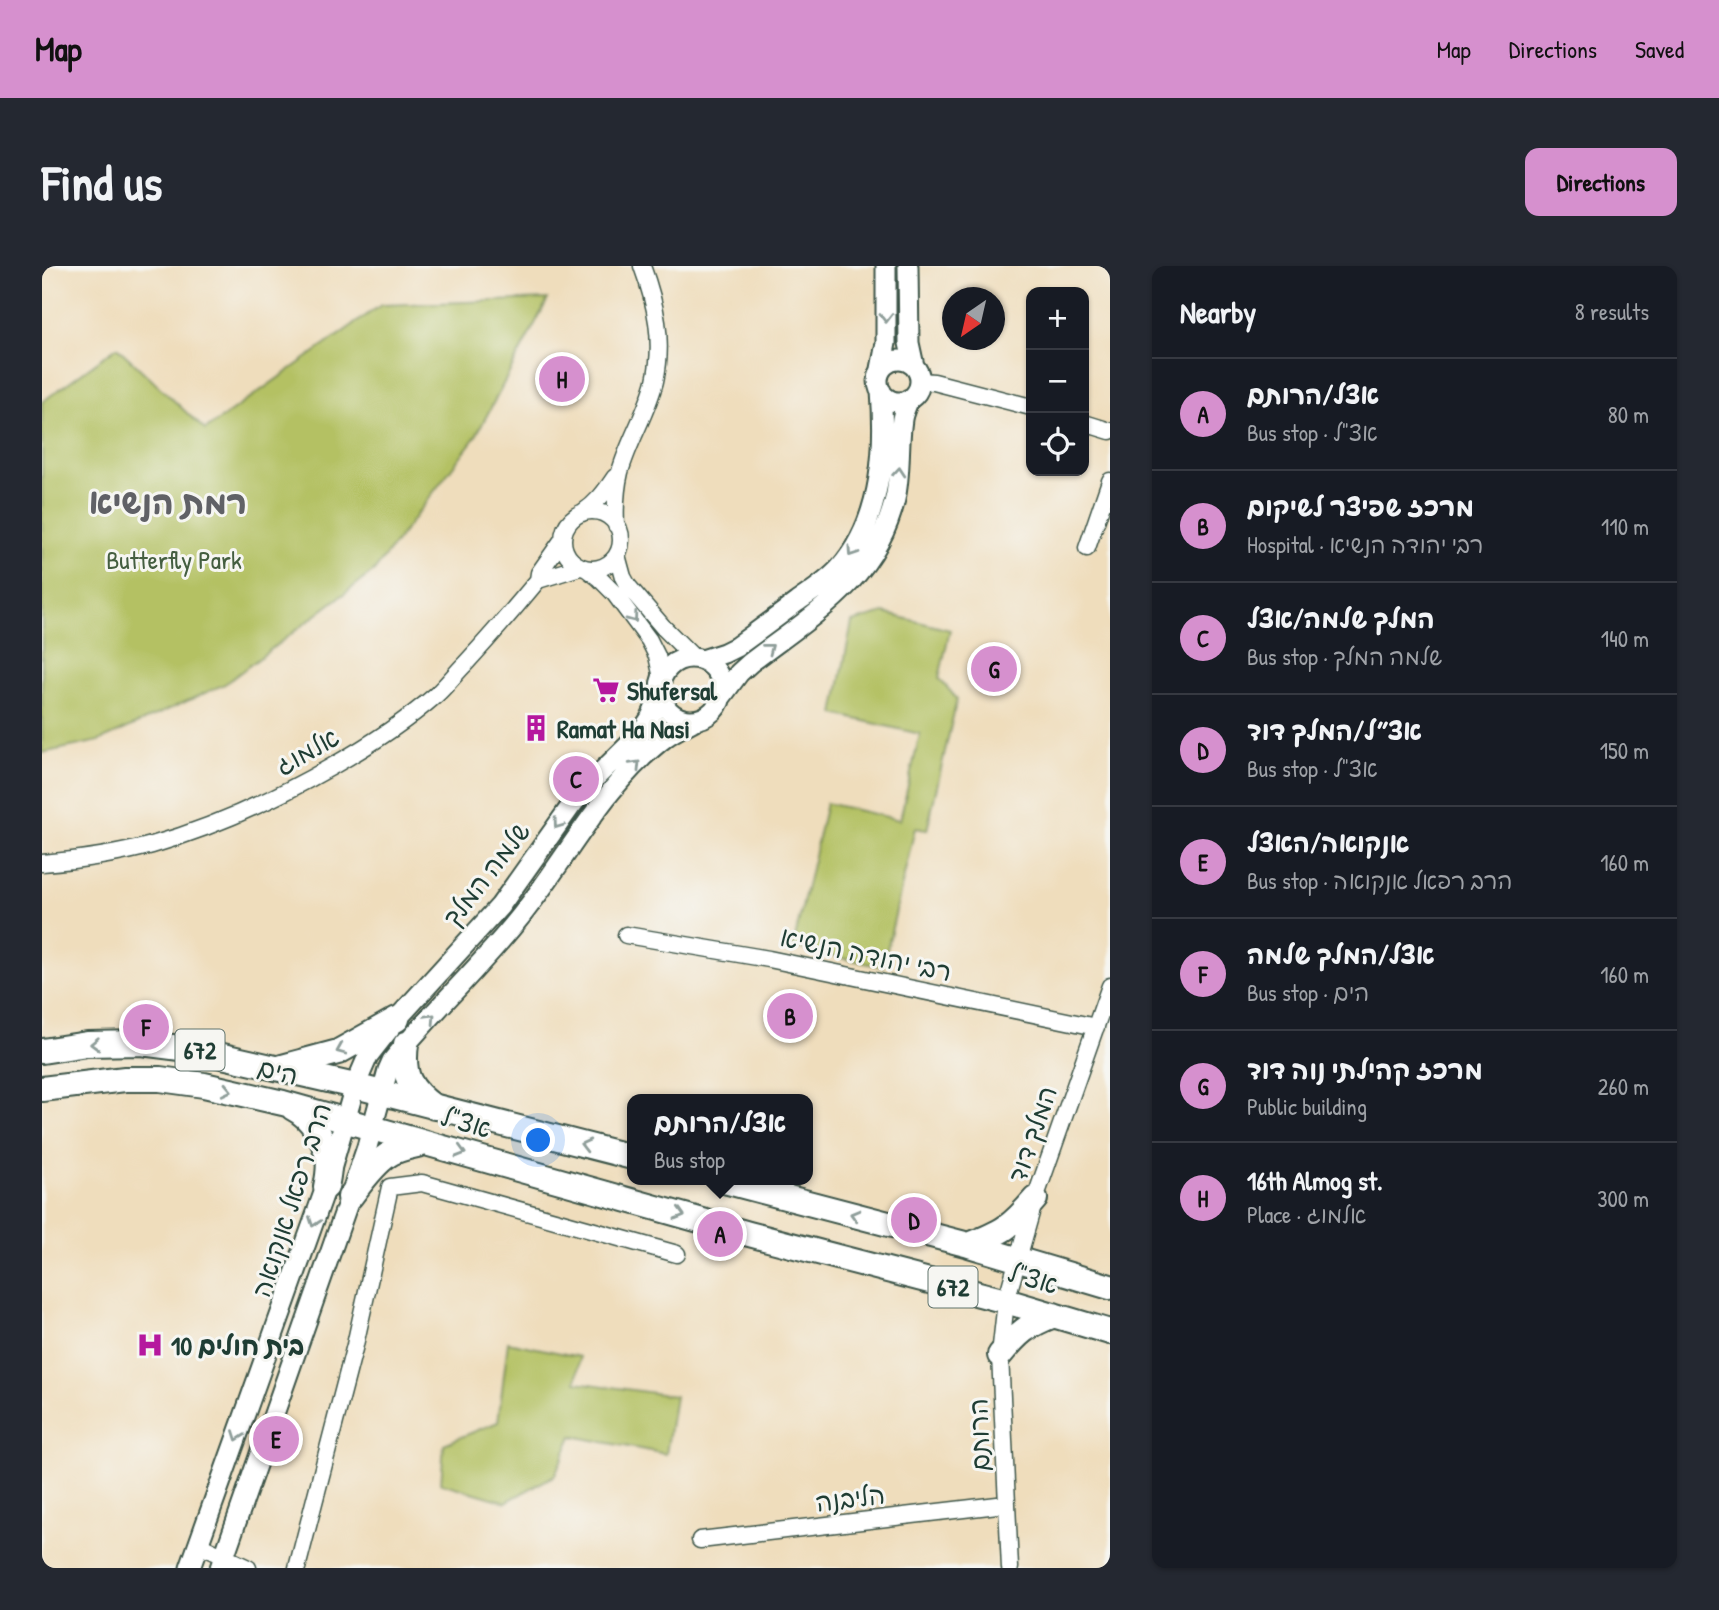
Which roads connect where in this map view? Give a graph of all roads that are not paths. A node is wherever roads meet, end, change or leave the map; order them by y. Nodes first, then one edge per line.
1 (642, 266) edge
2 (886, 266) edge
3 (908, 266) edge
4 (881, 369) junction
5 (916, 374) junction
6 (881, 391) junction
7 (909, 399) junction
8 (1026, 406) edge
9 (1089, 424) edge
10 (1109, 426) edge
11 (621, 470) junction
12 (1110, 481) edge
13 (582, 513) junction
14 (616, 525) junction
15 (563, 539) junction
16 (1087, 548) dead end
17 (617, 555) junction
18 (583, 568) junction
19 (538, 580) junction
20 (698, 659) junction
21 (661, 687) junction
22 (722, 696) junction
23 (695, 720) junction
24 (42, 863) edge
25 (626, 935) dead end
26 (1110, 986) edge
27 (397, 1019) junction
28 (1096, 1027) junction
29 (406, 1044) junction
30 (42, 1051) edge
31 (280, 1068) junction
32 (355, 1086) junction
33 (42, 1089) edge
34 (380, 1094) junction
35 (283, 1103) junction
36 (435, 1107) junction
37 (345, 1121) junction
38 (372, 1128) junction
39 (428, 1142) junction
40 (627, 1156) edge
41 (739, 1185) edge
42 (326, 1187) junction
43 (350, 1198) junction
44 (1035, 1199) junction
45 (969, 1245) junction
46 (677, 1254) dead end
47 (1017, 1259) junction
48 (1110, 1287) edge
49 (1006, 1301) junction
50 (1054, 1315) junction
51 (1110, 1332) edge
52 (1000, 1355) junction
53 (1006, 1504) junction
54 (700, 1540) dead end
55 (199, 1545) junction
56 (222, 1562) edge
57 (190, 1568) edge
58 (248, 1568) edge
59 (297, 1568) edge
60 (1010, 1568) edge

1 - 11 street
2 -> 4 street
3 - 5 street
4 - 5 street
4 - 6 street
5 - 7 street
5 - 8 street
6 - 7 street
6 -> 20 street
22 -> 7 street
9 - 10 street
11 - 13 street
11 - 14 street
12 - 16 street
13 - 14 street
13 - 15 street
14 - 17 street
15 - 18 street
15 - 19 street, אלמוג
17 - 18 street
17 - 20 street
18 - 19 street
18 -> 21 street
19 - 24 street, אלמוג
20 - 21 street
20 - 22 street
21 - 23 street
21 -> 27 street, שלמה המלך
22 - 23 street
29 -> 23 street, שלמה המלך
25 - 28 street, רבי יהודה הנשיא
26 - 28 street, המלך דוד
27 -> 31 main road
27 - 32 street, שלמה המלך
28 - 44 street, המלך דוד
29 - 34 street, שלמה המלך
29 - 36 main road
31 -> 30 main road, הים / 672
31 - 32 main road, הים / 672
32 - 34 main road, אצ"ל / 672
32 - 37 street, הרב רפאל אנקואה
33 -> 35 main road, הים / 672
34 - 36 main road, אצ"ל / 672
34 - 38 street, הרב רפאל אנקואה
35 - 37 main road, הים / 672
35 - 42 main road
40 -> 36 main road, אצ"ל / 672
37 - 38 main road, הים / 672
37 - 42 street, הרב רפאל אנקואה
38 - 39 main road, אצ"ל / 672
38 - 43 street, הרב רפאל אנקואה
39 - 43 main road
39 -> 49 main road, אצ"ל / 672
45 -> 41 main road, אצ"ל / 672
42 -> 55 street, הרב רפאל אנקואה
43 - 56 street, הרב רפאל אנקואה
44 - 45 main road
44 - 47 street, המלך דוד
45 - 47 main road, אצ"ל / 672
46 - 59 street
47 - 48 main road, אצ"ל / 672
47 - 49 street, המלך דוד
49 - 50 main road, אצ"ל / 672
49 - 52 street, הרותם
50 - 51 main road, אצ"ל / 672
50 - 52 main road
52 - 53 street, הרותם
53 - 54 street, הליבנה
53 - 60 street, הרותם
55 - 56 street
55 - 57 street, הרב רפאל אנקואה
56 - 58 street

